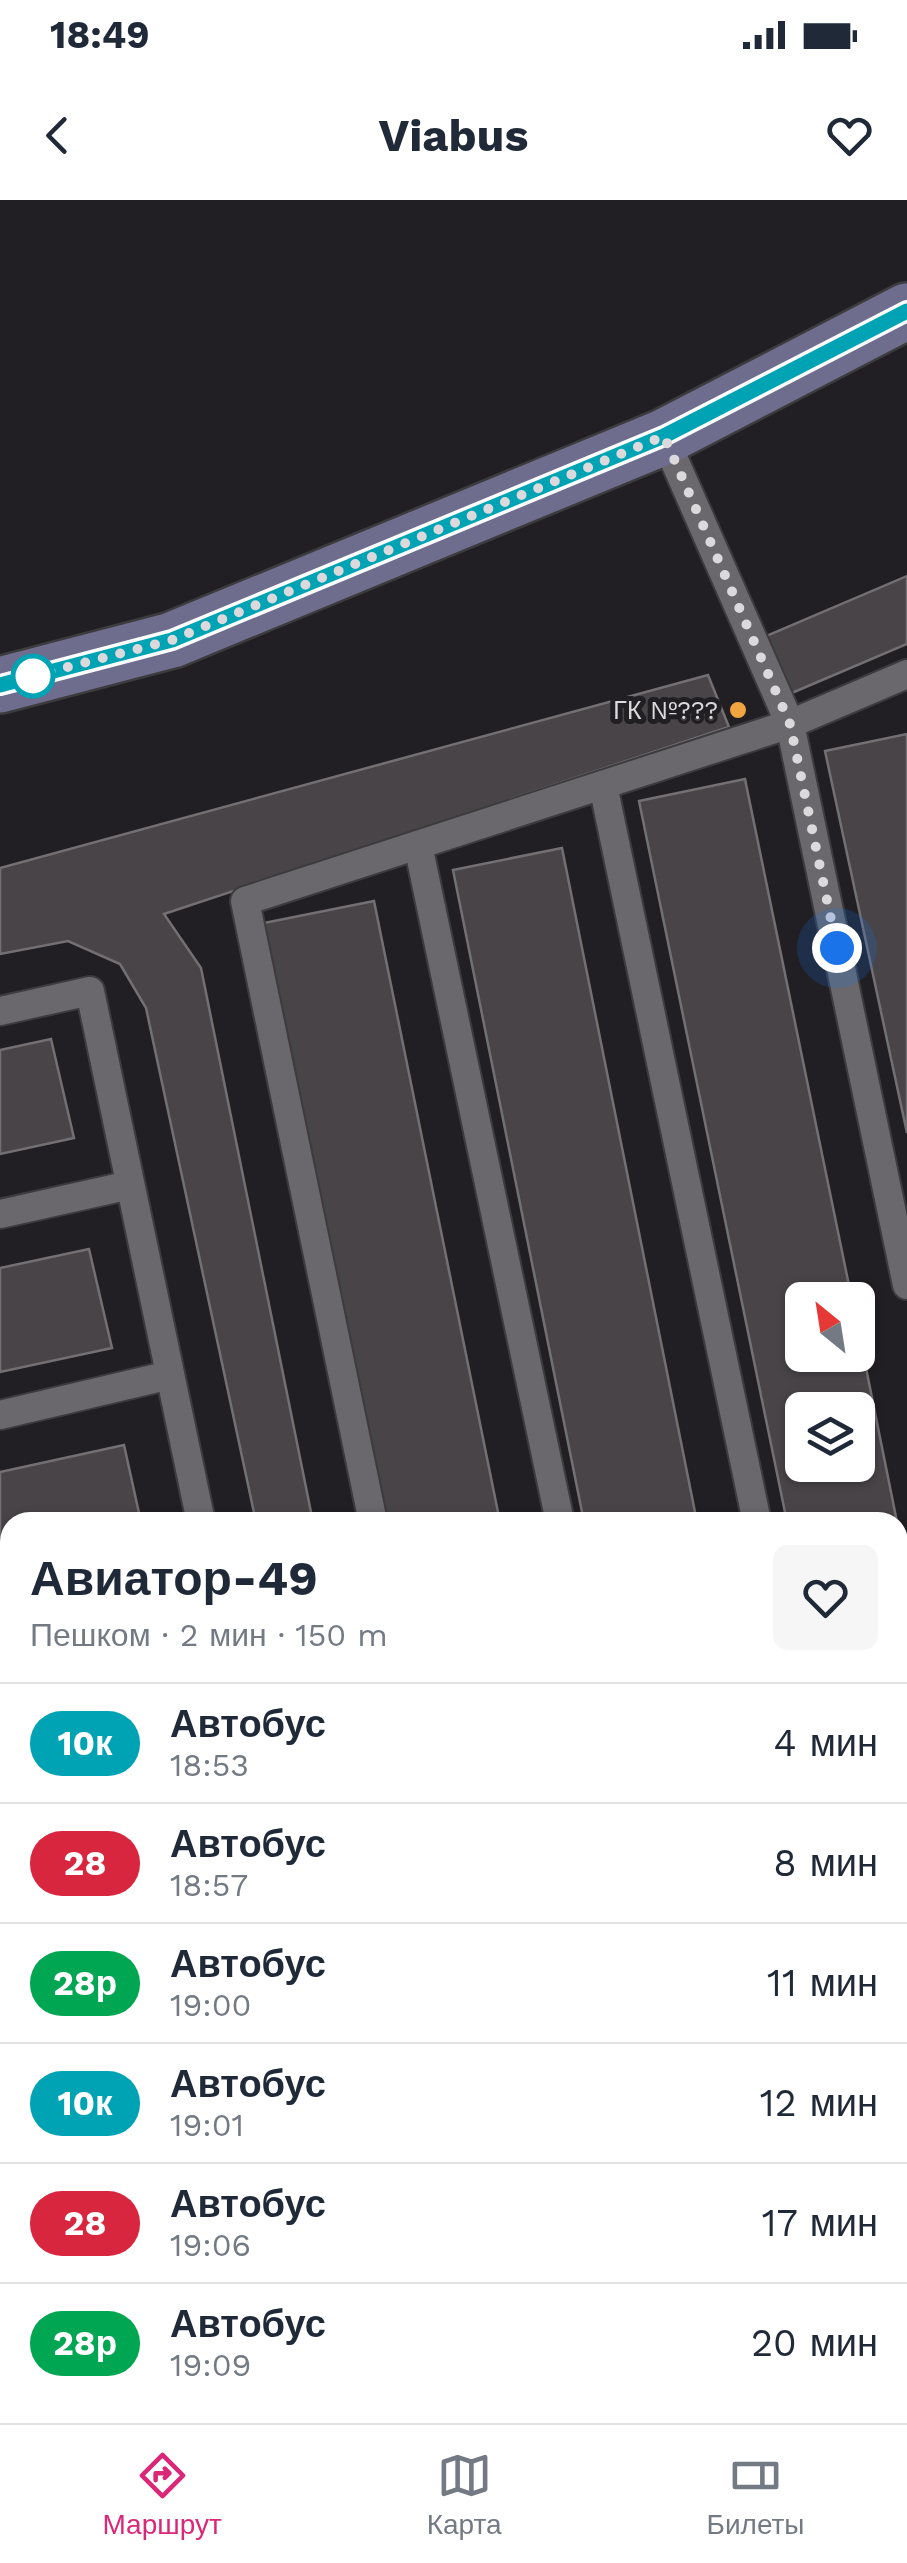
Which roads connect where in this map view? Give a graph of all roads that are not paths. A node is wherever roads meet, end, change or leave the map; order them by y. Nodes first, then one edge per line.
1 (907, 311) edge
2 (664, 436) junction
3 (907, 674) edge
4 (0, 685) edge
5 (790, 724) junction
6 (602, 784) junction
7 (418, 845) junction
8 (0, 1011) edge
9 (130, 1185) junction
10 (0, 1214) edge
11 (907, 1286) edge
12 (170, 1375) junction
13 (0, 1415) edge
14 (199, 1512) edge
15 (371, 1512) edge
16 (558, 1512) edge
17 (755, 1512) edge

1 - 2 main road
2 - 4 main road
2 - 5 lane
3 - 5 lane
5 - 6 lane
5 - 11 lane
6 - 7 lane
6 - 17 lane
7 - 15 lane
7 - 16 lane
8 - 9 lane
9 - 10 lane
9 - 12 lane
12 - 13 lane
12 - 14 lane

